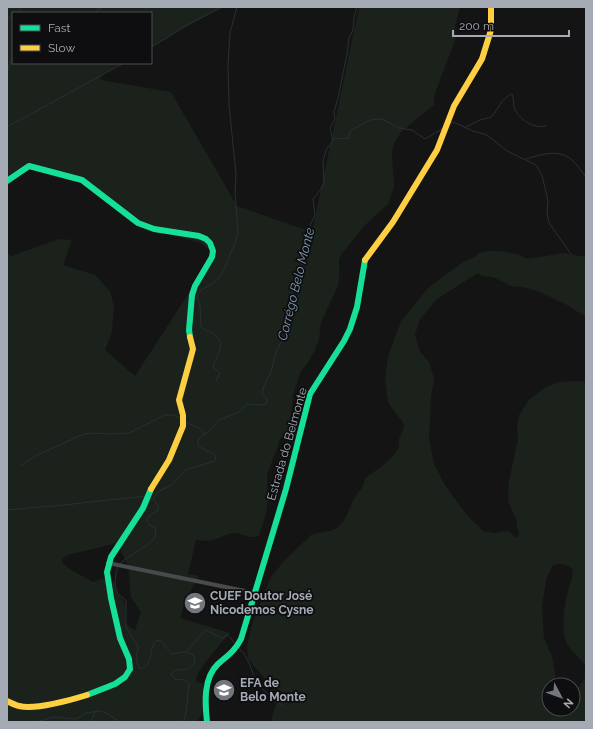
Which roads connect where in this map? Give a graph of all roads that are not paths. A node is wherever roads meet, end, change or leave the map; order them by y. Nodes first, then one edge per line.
1 (491, 7) edge
2 (7, 181) edge
3 (108, 563) junction
4 (255, 593) junction
5 (7, 701) edge
6 (207, 722) edge

1 - 4 street, Estrada do Belmonte
2 - 3 street
3 - 4 street
3 - 5 street
4 - 6 street, Estrada do Belmonte

